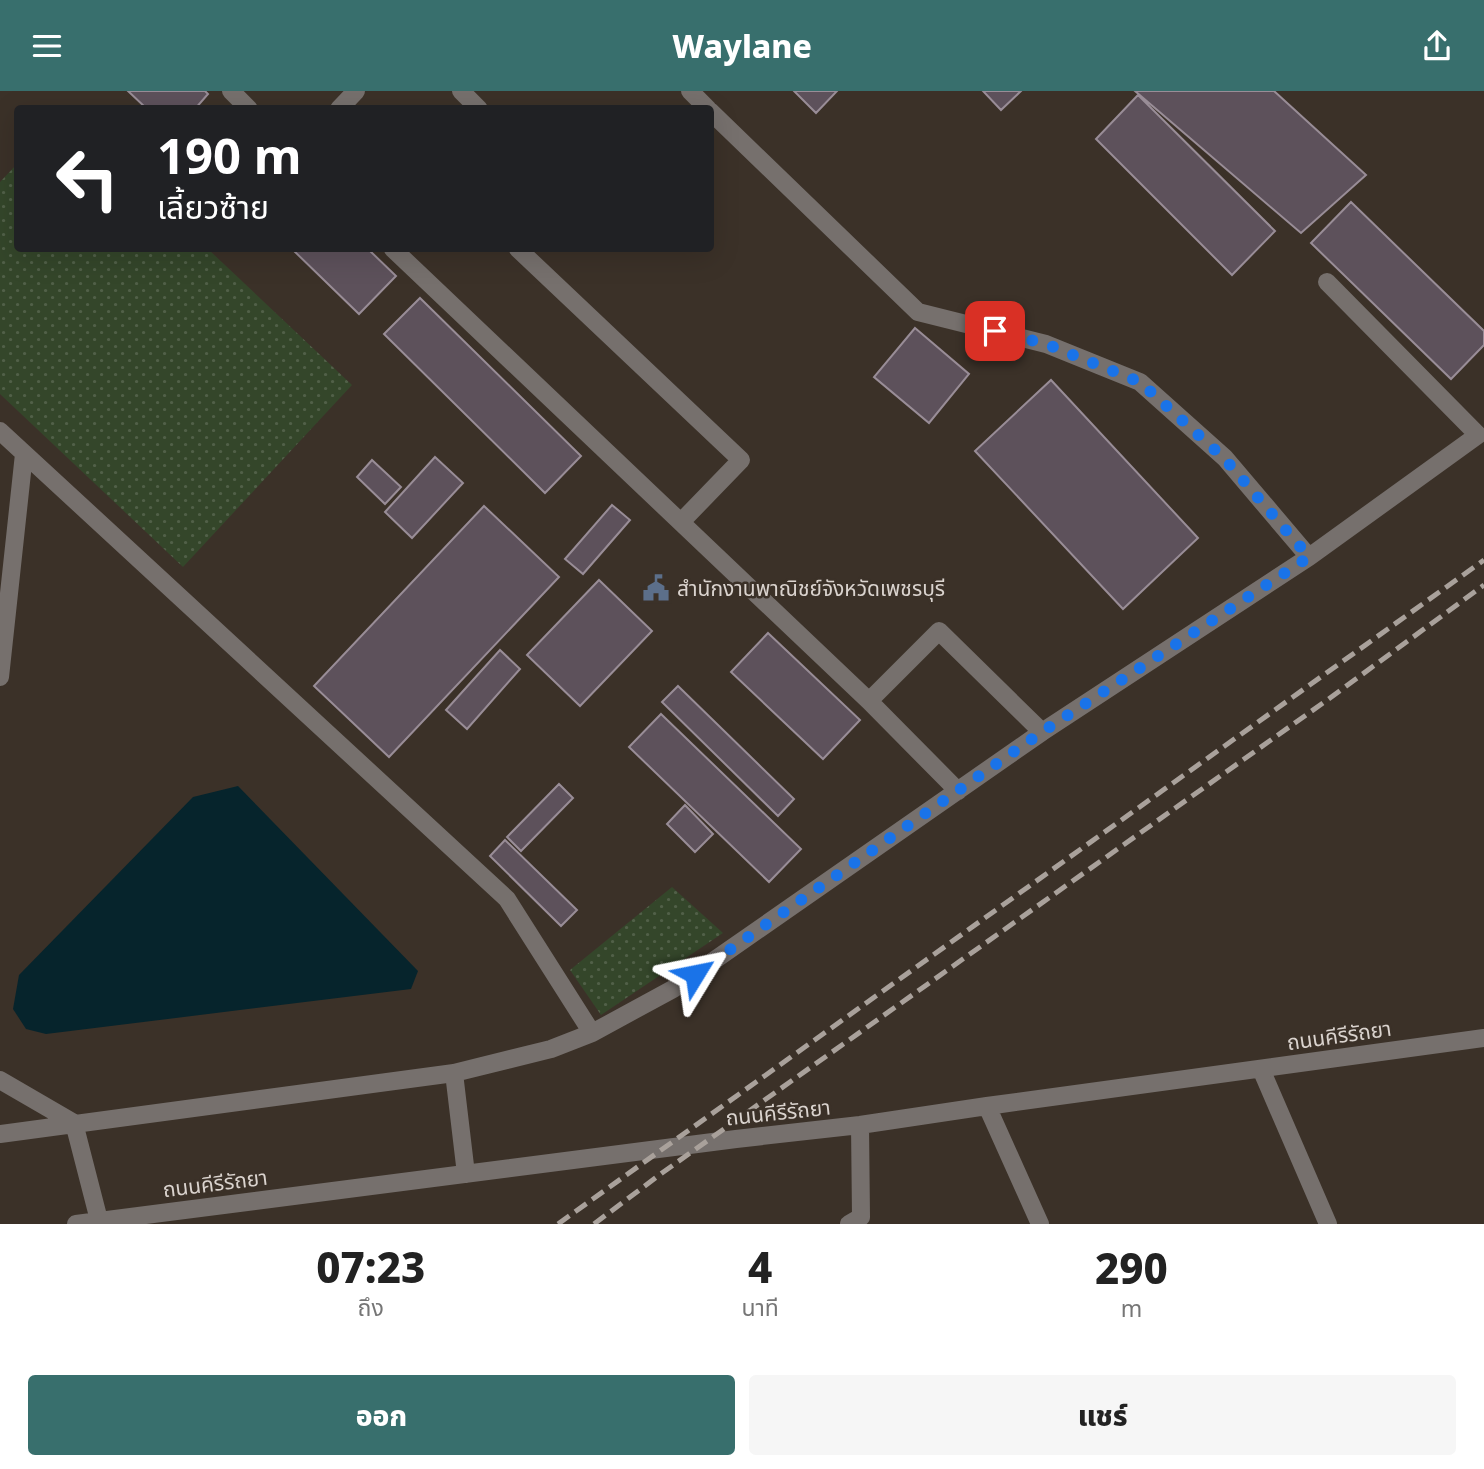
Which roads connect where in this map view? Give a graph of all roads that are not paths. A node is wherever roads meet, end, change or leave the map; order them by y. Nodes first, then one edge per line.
1 (231, 91) edge
2 (356, 91) edge
3 (461, 91) edge
4 (690, 91) edge
5 (245, 105) edge
6 (343, 105) edge
7 (475, 105) edge
8 (704, 105) edge
9 (714, 115) edge
10 (396, 252) edge
11 (521, 252) edge
12 (1327, 282) dead end
13 (0, 431) edge
14 (24, 454) junction
15 (681, 522) junction
16 (1309, 557) junction
17 (0, 677) edge
18 (869, 701) junction
19 (1042, 732) junction
20 (958, 791) junction
21 (592, 1033) junction
22 (1484, 1038) edge
23 (1261, 1069) junction
24 (454, 1073) junction
25 (0, 1080) edge
26 (988, 1106) junction
27 (74, 1123) junction
28 (860, 1125) junction
29 (0, 1134) edge
30 (466, 1174) junction
31 (99, 1222) edge
32 (76, 1224) edge
33 (849, 1224) edge
34 (1040, 1224) edge
35 (1328, 1224) edge

1 - 5 street
2 - 6 street
3 - 7 street
4 - 8 street
9 - 16 street
10 - 15 street
11 - 15 street
12 - 16 street
13 - 14 street
14 - 17 street
14 - 21 street
15 - 18 street
16 - 19 street
18 - 19 street
18 - 20 street
19 - 20 street
20 - 21 street
21 - 24 street
22 - 23 street, ถนนคีรีรัถยา
23 - 26 street, ถนนคีรีรัถยา
23 - 35 street
24 - 27 street
24 - 30 street
25 - 27 street
26 - 28 street, ถนนคีรีรัถยา
26 - 34 street
27 - 29 street
27 - 31 street
28 - 30 street, ถนนคีรีรัถยา
28 - 33 street
30 - 31 street, ถนนคีรีรัถยา
31 - 32 street, ถนนคีรีรัถยา

